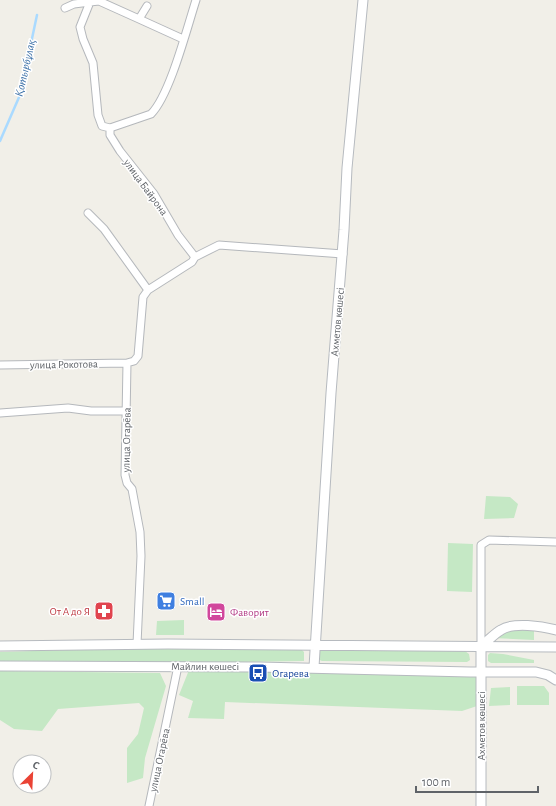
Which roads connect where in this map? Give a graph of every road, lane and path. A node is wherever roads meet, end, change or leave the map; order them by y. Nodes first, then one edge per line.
1 (196, 0) edge
2 (363, 0) edge
3 (91, 1) edge
4 (147, 6) dead end
5 (66, 8) dead end
6 (139, 19) junction
7 (183, 39) junction
8 (110, 128) junction
9 (88, 213) dead end
10 (343, 254) junction
11 (195, 257) junction
12 (148, 290) junction
13 (127, 363) junction
14 (0, 365) edge
15 (127, 410) junction
16 (0, 413) edge
17 (556, 542) edge
18 (556, 630) edge
19 (137, 644) junction
20 (314, 644) junction
21 (0, 646) edge
22 (482, 646) junction
23 (544, 646) junction
24 (556, 647) edge
25 (556, 652) edge
26 (0, 666) edge
27 (178, 666) junction
28 (314, 667) junction
29 (482, 672) junction
30 (556, 680) edge
31 (150, 806) edge
32 (481, 806) edge

1 - 7 street
2 - 10 main road, Ахметов көшесі
3 - 5 street
3 - 6 street
3 - 8 street
4 - 6 street
6 - 7 street
7 - 8 street
8 - 11 street, улица Байрона
9 - 12 street
10 - 11 street
10 - 20 main road, Ахметов көшесі
11 - 12 street
12 - 13 street
13 - 14 street, улица Рокотова
13 - 15 street, улица Огарёва
15 - 16 street
15 - 19 street, улица Огарёва
17 - 22 street
18 - 22 main road
19 - 20 main road, Майлин көшесі
19 - 21 main road, Майлин көшесі
20 - 22 main road, Майлин көшесі
20 - 28 main road, Ахметов көшесі
22 - 23 main road, Майлин көшесі
22 - 29 main road, Ахметов көшесі
23 - 24 main road, Майлин көшесі
23 - 25 main road
26 - 27 main road, Майлин көшесі
27 - 28 main road, Майлин көшесі
27 - 31 street, улица Огарёва
28 - 29 main road, Майлин көшесі
29 - 30 main road, Майлин көшесі
29 - 32 main road, Ахметов көшесі

